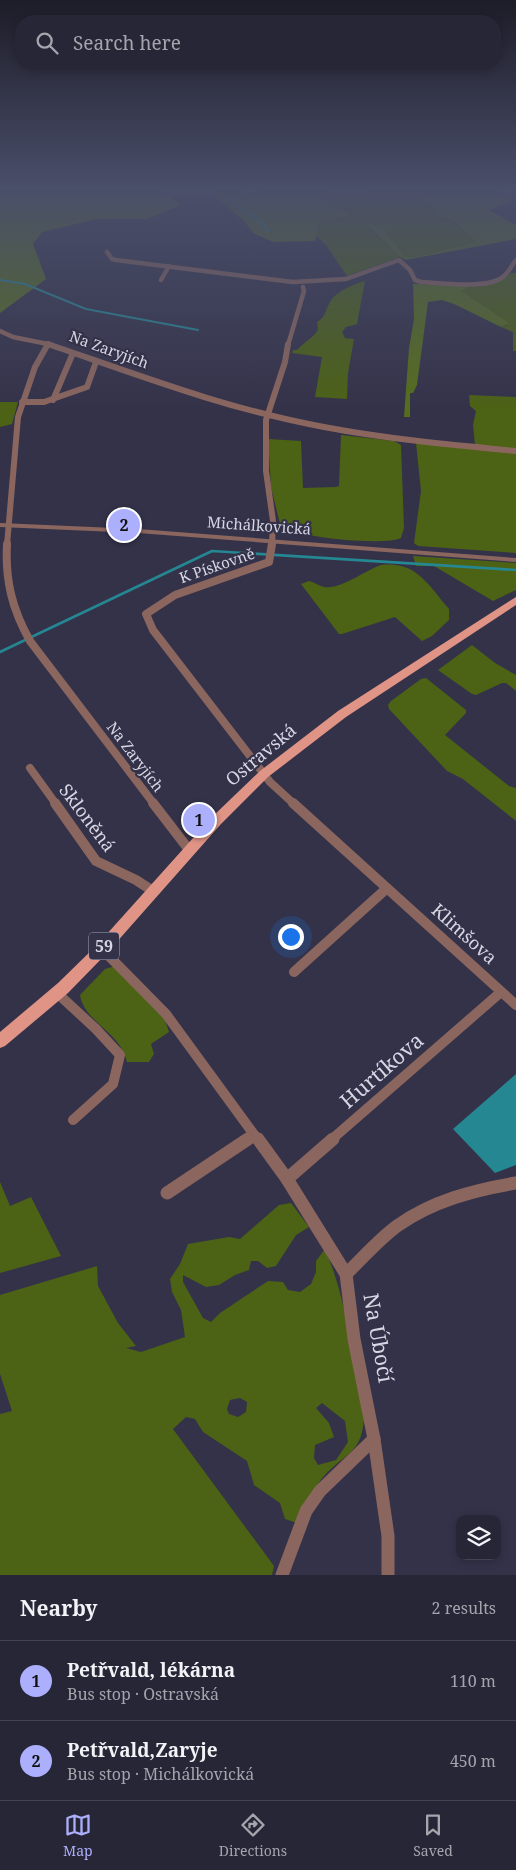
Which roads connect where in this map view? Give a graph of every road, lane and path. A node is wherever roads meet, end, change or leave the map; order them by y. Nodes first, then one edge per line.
1 (156, 264) edge
2 (387, 264) edge
3 (405, 264) edge
4 (512, 264) edge
5 (169, 266) junction
6 (161, 280) dead end
7 (309, 281) junction
8 (293, 282) junction
9 (303, 287) junction
10 (0, 331) edge
11 (48, 344) junction
12 (73, 353) junction
13 (96, 362) junction
14 (53, 400) junction
15 (22, 402) junction
16 (268, 414) junction
17 (516, 451) edge
18 (4, 526) edge
19 (273, 541) junction
20 (516, 560) edge
21 (516, 600) edge
22 (30, 768) dead end
23 (264, 774) junction
24 (190, 851) junction
25 (386, 889) junction
26 (153, 891) junction
27 (102, 949) junction
28 (294, 972) dead end
29 (57, 993) junction
30 (510, 999) edge
31 (0, 1041) edge
32 (73, 1120) dead end
33 (254, 1135) junction
34 (287, 1179) junction
35 (516, 1183) edge
36 (167, 1192) dead end
37 (346, 1274) junction
38 (374, 1439) junction
39 (282, 1575) edge
40 (388, 1575) edge

1 - 5 street
2 - 7 street
3 - 4 street
5 - 6 street
5 - 8 street
7 - 8 street
7 - 9 street
8 - 9 street
9 - 16 street, K Pískovně
10 - 11 street
11 - 12 street, Na Zaryjích
11 - 15 street, Na Zaryjích
12 - 13 street, Na Zaryjích
12 - 14 street
13 - 14 street
13 - 16 street, Na Zaryjích
14 - 15 street
15 - 18 street, Na Zaryjích
16 - 17 street, Na Zaryjích
16 - 19 street, K Pískovně
18 - 19 street, Michálkovická
18 - 24 street, Na Zaryjích
19 - 20 street, Michálkovická
19 - 23 street, K Pískovně
21 - 23 main road, Ostravská / 59
22 - 26 street, Skloněná
23 - 24 main road, Ostravská / 59
23 - 25 street, Klimšova
24 - 26 main road, Ostravská / 59
25 - 28 street
25 - 30 street, Klimšova
26 - 27 main road, Ostravská / 59
27 - 29 main road, Ostravská / 59
27 - 33 street, Na Úbočí
29 - 31 main road, Ostravská / 59
29 - 32 street
30 - 34 street, Hurtíkova
33 - 34 street, Na Úbočí
33 - 36 street
34 - 37 street, Na Úbočí
35 - 37 street
37 - 38 street, Na Úbočí
38 - 39 street
38 - 40 street, Na Úbočí

